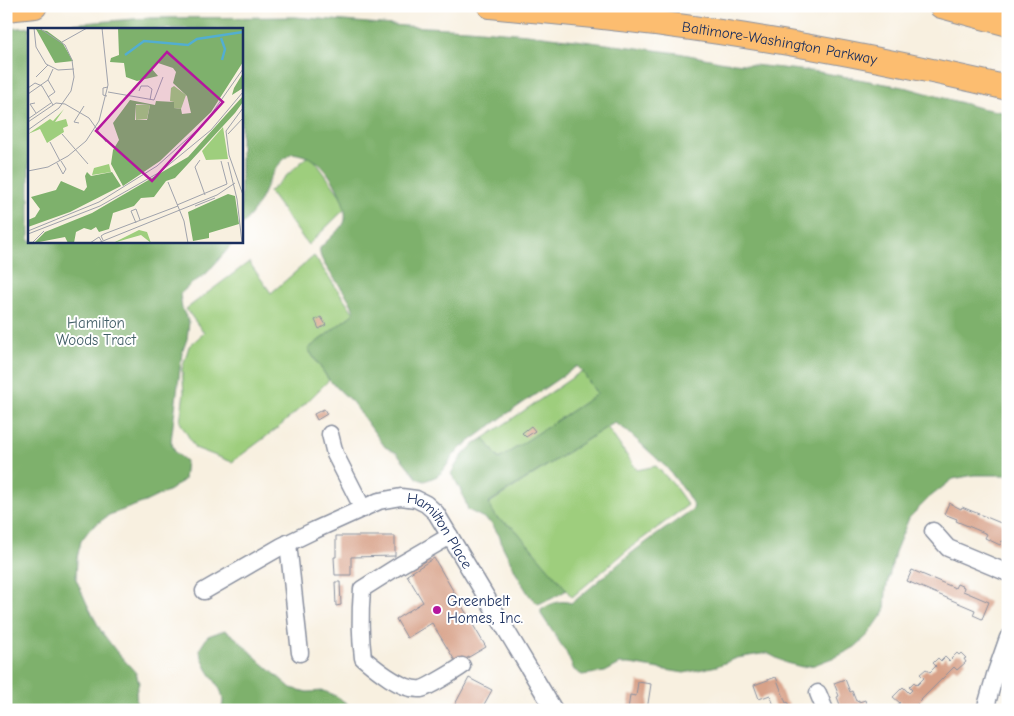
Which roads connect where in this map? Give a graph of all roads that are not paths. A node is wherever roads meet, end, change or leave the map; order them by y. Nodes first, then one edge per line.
1 (36, 6) edge
2 (490, 6) edge
3 (941, 6) edge
4 (6, 9) edge
5 (1008, 24) edge
6 (1008, 88) edge
7 (330, 434) dead end
8 (363, 508) junction
9 (933, 531) dead end
10 (450, 536) junction
11 (288, 543) junction
12 (1008, 573) edge
13 (204, 591) dead end
14 (1008, 638) edge
15 (300, 653) dead end
16 (462, 666) dead end
17 (818, 692) dead end
18 (554, 710) edge
19 (825, 710) edge
20 (985, 710) edge

1 - 4 highway
2 - 6 highway, Baltimore-Washington Parkway
3 - 5 highway
7 - 8 street
8 - 10 street, Hamilton Place
8 - 11 street, Hamilton Place
9 - 12 street
10 - 16 street
10 - 18 street, Hamilton Place
11 - 13 street, Hamilton Place
11 - 15 street
14 - 20 street
17 - 19 street

